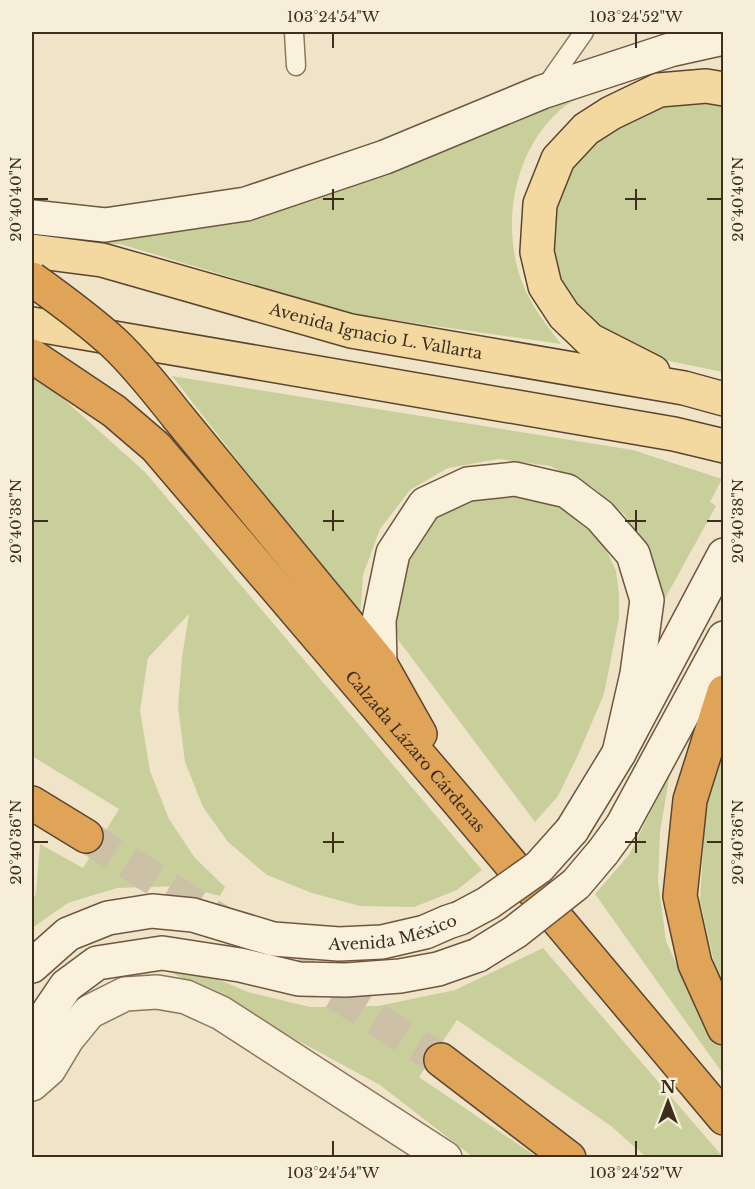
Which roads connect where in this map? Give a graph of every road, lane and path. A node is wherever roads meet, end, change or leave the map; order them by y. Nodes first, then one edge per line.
1 (294, 32) edge
2 (584, 32) edge
3 (723, 38) edge
4 (296, 66) dead end
5 (723, 88) edge
6 (542, 92) junction
7 (32, 217) edge
8 (32, 251) edge
9 (32, 279) edge
10 (32, 324) edge
11 (32, 356) edge
12 (684, 388) junction
13 (723, 399) edge
14 (723, 446) edge
15 (723, 555) edge
16 (723, 638) edge
17 (380, 663) junction
18 (723, 692) edge
19 (619, 753) junction
20 (458, 801) junction
21 (32, 803) edge
22 (86, 836) tunnel mouth
23 (32, 966) edge
24 (723, 1028) edge
25 (32, 1047) edge
26 (441, 1060) tunnel mouth
27 (32, 1084) edge
28 (723, 1118) edge
29 (445, 1158) edge
30 (569, 1158) edge

1 - 4 lane
2 - 6 lane
3 - 6 main road
5 - 12 main road
6 - 7 main road
8 - 12 main road, Avenida Ignacio L. Vallarta
9 - 17 highway, bridge
10 - 14 main road
11 - 20 highway, Calzada Lázaro Cárdenas
12 - 13 main road, Avenida Ignacio L. Vallarta
15 - 19 main road, Avenida México
16 - 25 main road, bridge
17 - 19 main road
17 - 20 highway
18 - 24 highway
19 - 23 main road, Avenida México, bridge
20 - 28 highway, Calzada Lázaro Cárdenas
21 - 22 highway
26 - 30 highway
27 - 29 main road

